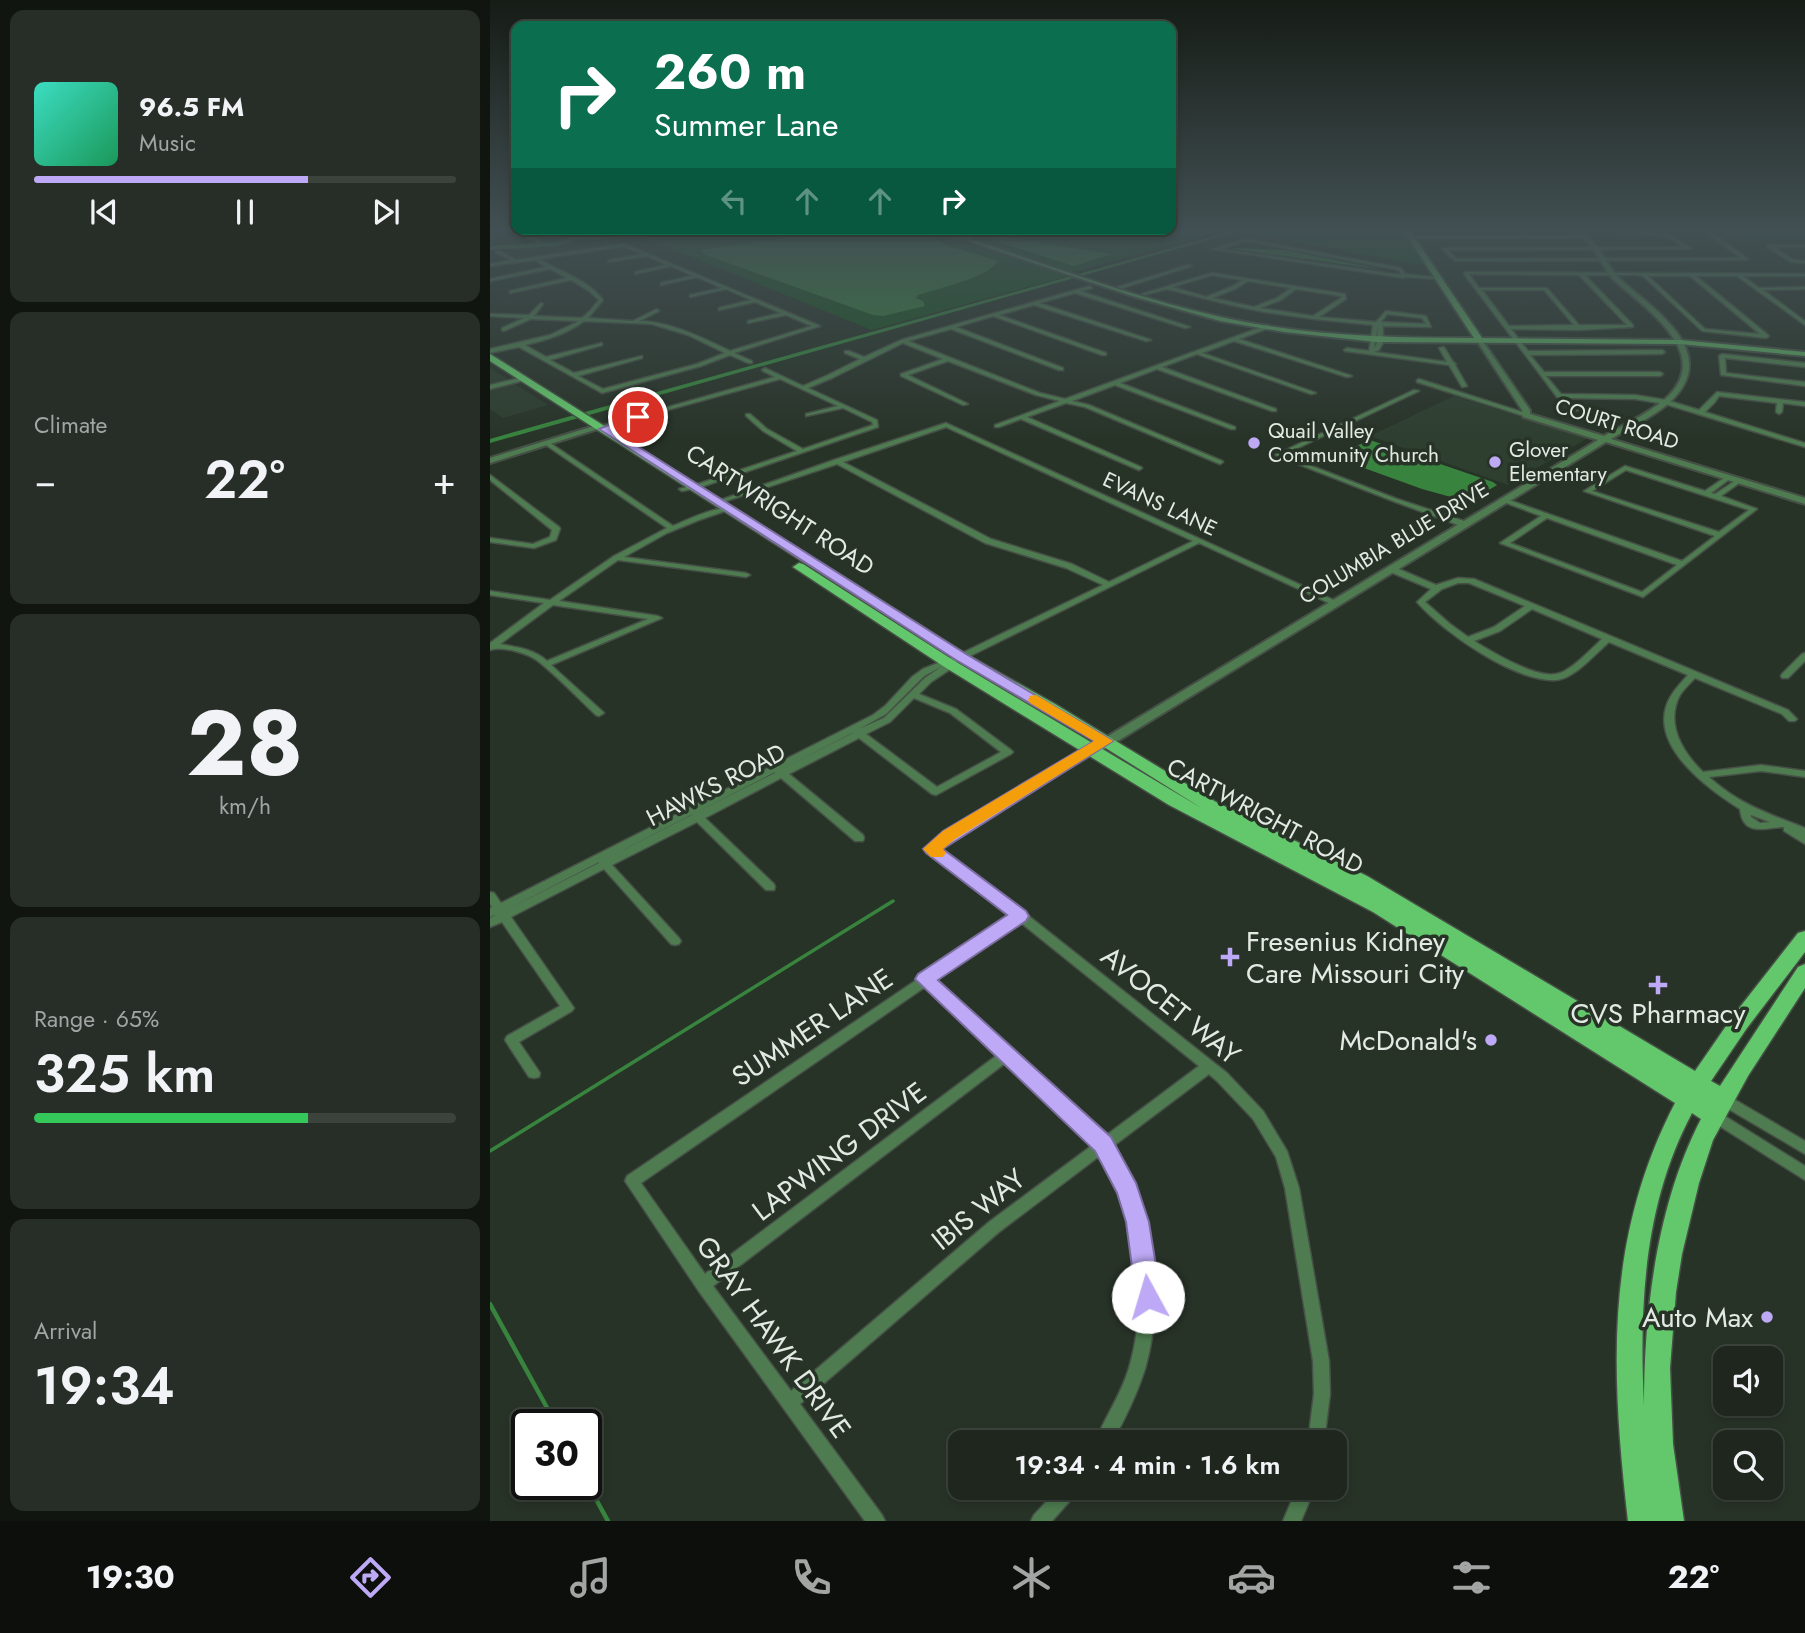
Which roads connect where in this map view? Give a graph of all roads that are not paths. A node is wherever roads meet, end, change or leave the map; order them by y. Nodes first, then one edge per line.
1 (601, 299) edge
2 (1048, 299) edge
3 (1100, 299) edge
4 (1155, 299) edge
5 (1162, 299) edge
6 (1205, 299) edge
7 (1279, 299) edge
8 (1343, 299) edge
9 (1452, 299) edge
10 (1487, 299) edge
11 (1554, 299) edge
12 (1606, 299) edge
13 (1639, 299) edge
14 (1670, 299) edge
15 (1721, 299) edge
16 (1773, 299) edge
17 (757, 300) joint
18 (1034, 303) junction
19 (541, 304) dead end
20 (721, 309) dead end
21 (1253, 309) junction
22 (657, 310) dead end
23 (1789, 310) junction
24 (1805, 311) edge
25 (787, 313) junction
26 (993, 314) junction
27 (490, 315) edge
28 (529, 318) junction
29 (1314, 318) junction
30 (586, 320) junction
31 (635, 321) junction
32 (750, 323) dead end
33 (1805, 323) edge
34 (1378, 324) junction
35 (1269, 326) junction
36 (950, 327) junction
37 (1187, 327) dead end
38 (504, 328) dead end
39 (1509, 328) junction
40 (1579, 328) junction
41 (1377, 338) junction
42 (1238, 339) junction
43 (1148, 340) dead end
44 (1479, 340) junction
45 (1517, 340) junction
46 (903, 341) junction
47 (1679, 341) junction
48 (600, 344) dead end
49 (520, 345) junction
50 (1442, 348) dead end
51 (1347, 350) dead end
52 (490, 351) edge
53 (1371, 351) junction
54 (847, 352) dead end
55 (1526, 352) junction
56 (1662, 352) dead end
57 (732, 353) junction
58 (1198, 353) junction
59 (1805, 353) edge
60 (1104, 354) dead end
61 (640, 357) dead end
62 (490, 358) edge
63 (546, 359) junction
64 (863, 359) junction
65 (949, 359) junction
66 (750, 362) dead end
67 (1453, 364) junction
68 (490, 365) edge
69 (1805, 365) edge
70 (1157, 368) junction
71 (1061, 369) dead end
72 (765, 370) dead end
73 (1543, 374) junction
74 (1660, 374) dead end
75 (574, 375) junction
76 (1349, 376) dead end
77 (780, 377) junction
78 (520, 380) junction
79 (1419, 381) dead end
80 (1116, 383) junction
81 (1805, 384) edge
82 (1464, 386) dead end
83 (490, 387) edge
84 (805, 387) junction
85 (1416, 391) dead end
86 (1313, 393) dead end
87 (1559, 396) junction
88 (1780, 400) junction
89 (1067, 401) junction
90 (1666, 402) junction
91 (965, 404) dead end
92 (1805, 404) edge
93 (845, 406) junction
94 (1273, 410) dead end
95 (1575, 410) dead end
96 (1779, 412) dead end
97 (1700, 413) junction
98 (748, 415) dead end
99 (808, 415) dead end
100 (1526, 415) junction
101 (1021, 417) junction
102 (588, 423) junction
103 (997, 426) dead end
104 (1233, 428) dead end
105 (1605, 439) junction
106 (548, 444) junction
107 (1805, 445) edge
108 (803, 451) junction
109 (490, 461) edge
110 (836, 461) junction
111 (1220, 462) dead end
112 (1139, 468) dead end
113 (490, 477) edge
114 (1729, 477) junction
115 (1740, 480) junction
116 (689, 487) junction
117 (1705, 494) junction
118 (1716, 497) junction
119 (1503, 500) junction
120 (1805, 500) edge
121 (721, 509) junction
122 (1546, 516) junction
123 (1464, 524) junction
124 (673, 529) junction
125 (1720, 536) junction
126 (490, 540) edge
127 (1198, 541) junction
128 (616, 558) junction
129 (1682, 564) junction
130 (1391, 569) junction
131 (746, 575) dead end
132 (1108, 584) junction
133 (1438, 589) junction
134 (490, 593) edge
135 (1334, 601) junction
136 (555, 602) junction
137 (1531, 606) junction
138 (1608, 638) junction
139 (1469, 640) junction
140 (491, 646) edge
141 (1805, 656) edge
142 (952, 662) junction
143 (546, 664) junction
144 (1695, 674) junction
145 (1785, 676) dead end
146 (914, 695) junction
147 (599, 713) dead end
148 (1792, 719) dead end
149 (857, 732) junction
150 (1100, 745) junction
151 (779, 771) junction
152 (1805, 774) edge
153 (1701, 775) junction
154 (695, 814) junction
155 (1779, 823) junction
156 (1805, 832) edge
157 (859, 838) dead end
158 (1805, 840) edge
159 (602, 861) junction
160 (770, 887) dead end
161 (490, 896) edge
162 (498, 912) edge
163 (1020, 916) junction
164 (490, 923) edge
165 (1805, 937) edge
166 (675, 941) dead end
167 (1805, 972) edge
168 (925, 979) junction
169 (1005, 1056) junction
170 (1208, 1067) junction
171 (534, 1073) dead end
172 (1694, 1092) junction
173 (1720, 1108) junction
174 (1103, 1144) junction
175 (1805, 1148) edge
176 (1805, 1174) edge
177 (632, 1181) joint
178 (703, 1285) junction
179 (789, 1403) junction
180 (1110, 1430) edge
181 (1318, 1430) edge
182 (1059, 1500) edge
183 (1301, 1500) edge
184 (876, 1521) edge
185 (1041, 1521) edge
186 (1292, 1521) edge
187 (1642, 1521) edge
188 (1670, 1521) edge

1 - 30 street
2 - 18 street
3 - 37 street
4 - 35 main road
5 - 35 main road
6 - 21 street
7 - 21 street
8 - 29 street
9 - 44 main road
10 - 39 street
11 - 40 street
12 - 40 street
13 - 47 street
14 - 15 street
16 - 23 street
17 - 20 street
17 - 25 street
18 - 26 street
18 - 43 street
19 - 28 street
21 - 29 street
22 - 31 street
23 - 24 street
23 - 33 street
25 - 32 street
25 - 57 street
26 - 36 street
26 - 60 street
27 - 28 street
28 - 30 street
28 - 38 street
29 - 34 street
30 - 31 street
30 - 49 street
31 - 57 street
34 - 34 street
34 - 41 street
35 - 41 main road
35 - 42 street
36 - 46 street
36 - 71 street
39 - 40 street
39 - 45 street
41 - 44 main road
41 - 53 street
42 - 58 street
42 - 76 street
44 - 45 main road
44 - 100 street
45 - 47 main road
45 - 55 street
46 - 64 street
46 - 65 street
47 - 59 main road
47 - 90 street, COLUMBIA BLUE DRIVE
48 - 63 street
49 - 52 street
49 - 63 street
50 - 67 street
51 - 53 street
53 - 67 street
54 - 64 street
55 - 56 street
55 - 73 street
57 - 66 street
57 - 75 street
58 - 70 street
58 - 86 street
61 - 75 street
62 - 78 main road, CARTWRIGHT ROAD
63 - 75 street
64 - 84 street
65 - 89 street
65 - 91 street
67 - 82 street
68 - 78 main road, CARTWRIGHT ROAD
69 - 81 street
70 - 80 street
70 - 94 street
72 - 77 street
73 - 74 street
73 - 87 street
77 - 84 street
77 - 102 street
78 - 83 street
78 - 102 main road, CARTWRIGHT ROAD
79 - 100 street, COURT ROAD
80 - 89 street
80 - 104 street
84 - 93 street
85 - 123 street
87 - 90 street
87 - 95 street
88 - 92 street
88 - 96 street
88 - 97 street
89 - 101 street
89 - 111 street
90 - 97 street
90 - 105 street, COLUMBIA BLUE DRIVE
93 - 99 street
93 - 108 street
97 - 107 street
98 - 108 street
100 - 105 street, COURT ROAD
101 - 103 street
101 - 112 street
102 - 106 street
102 - 116 main road, CARTWRIGHT ROAD
105 - 114 street, COURT ROAD
105 - 119 street, COLUMBIA BLUE DRIVE
106 - 109 street
106 - 124 street
108 - 116 street
110 - 121 street
110 - 127 street, EVANS LANE
110 - 132 street
113 - 126 street
114 - 115 street, COURT ROAD
114 - 117 street
115 - 118 street
115 - 120 street, COURT ROAD
116 - 121 main road, CARTWRIGHT ROAD
117 - 118 street
117 - 125 street
118 - 125 street
119 - 122 street
119 - 123 street, COLUMBIA BLUE DRIVE
121 - 124 street
121 - 142 main road, CARTWRIGHT ROAD
122 - 129 street
122 - 129 street
123 - 130 street, COLUMBIA BLUE DRIVE
124 - 128 street
125 - 129 street
127 - 132 street, HAWKS ROAD
127 - 135 street, EVANS LANE
128 - 131 street
128 - 136 street
130 - 133 street
130 - 135 street, COLUMBIA BLUE DRIVE
132 - 142 street, HAWKS ROAD
133 - 137 street
133 - 139 street
134 - 136 street
135 - 150 street, COLUMBIA BLUE DRIVE
136 - 140 street
136 - 143 street
137 - 138 street
137 - 139 street
138 - 139 street
138 - 144 street
140 - 143 street
141 - 145 street
142 - 146 street, HAWKS ROAD
142 - 149 street, HAWKS ROAD
142 - 150 main road, CARTWRIGHT ROAD
143 - 147 street
144 - 148 street
144 - 153 street
146 - 149 street, HAWKS ROAD
146 - 149 street
149 - 151 street, HAWKS ROAD
150 - 163 street, AVOCET WAY
150 - 172 main road, CARTWRIGHT ROAD
151 - 154 street, HAWKS ROAD
151 - 157 street
152 - 153 street
153 - 155 street
154 - 159 street, HAWKS ROAD
154 - 160 street
155 - 156 street
155 - 158 street
159 - 162 street, HAWKS ROAD
159 - 166 street
161 - 162 street
162 - 164 street, HAWKS ROAD
162 - 171 street
163 - 168 street, SUMMER LANE
163 - 170 street, AVOCET WAY
165 - 172 main road
167 - 173 main road
168 - 169 street
168 - 177 street, SUMMER LANE
169 - 174 street
169 - 178 street, LAPWING DRIVE
170 - 174 street, IBIS WAY
170 - 181 street, AVOCET WAY
172 - 173 main road, CARTWRIGHT ROAD
172 - 187 main road
173 - 175 street, CARTWRIGHT ROAD
173 - 176 street, CARTWRIGHT ROAD
173 - 188 main road
174 - 179 street, IBIS WAY
174 - 180 street
177 - 178 street, GRAY HAWK DRIVE
178 - 179 street, GRAY HAWK DRIVE
179 - 184 street, GRAY HAWK DRIVE
182 - 185 street
183 - 186 street

